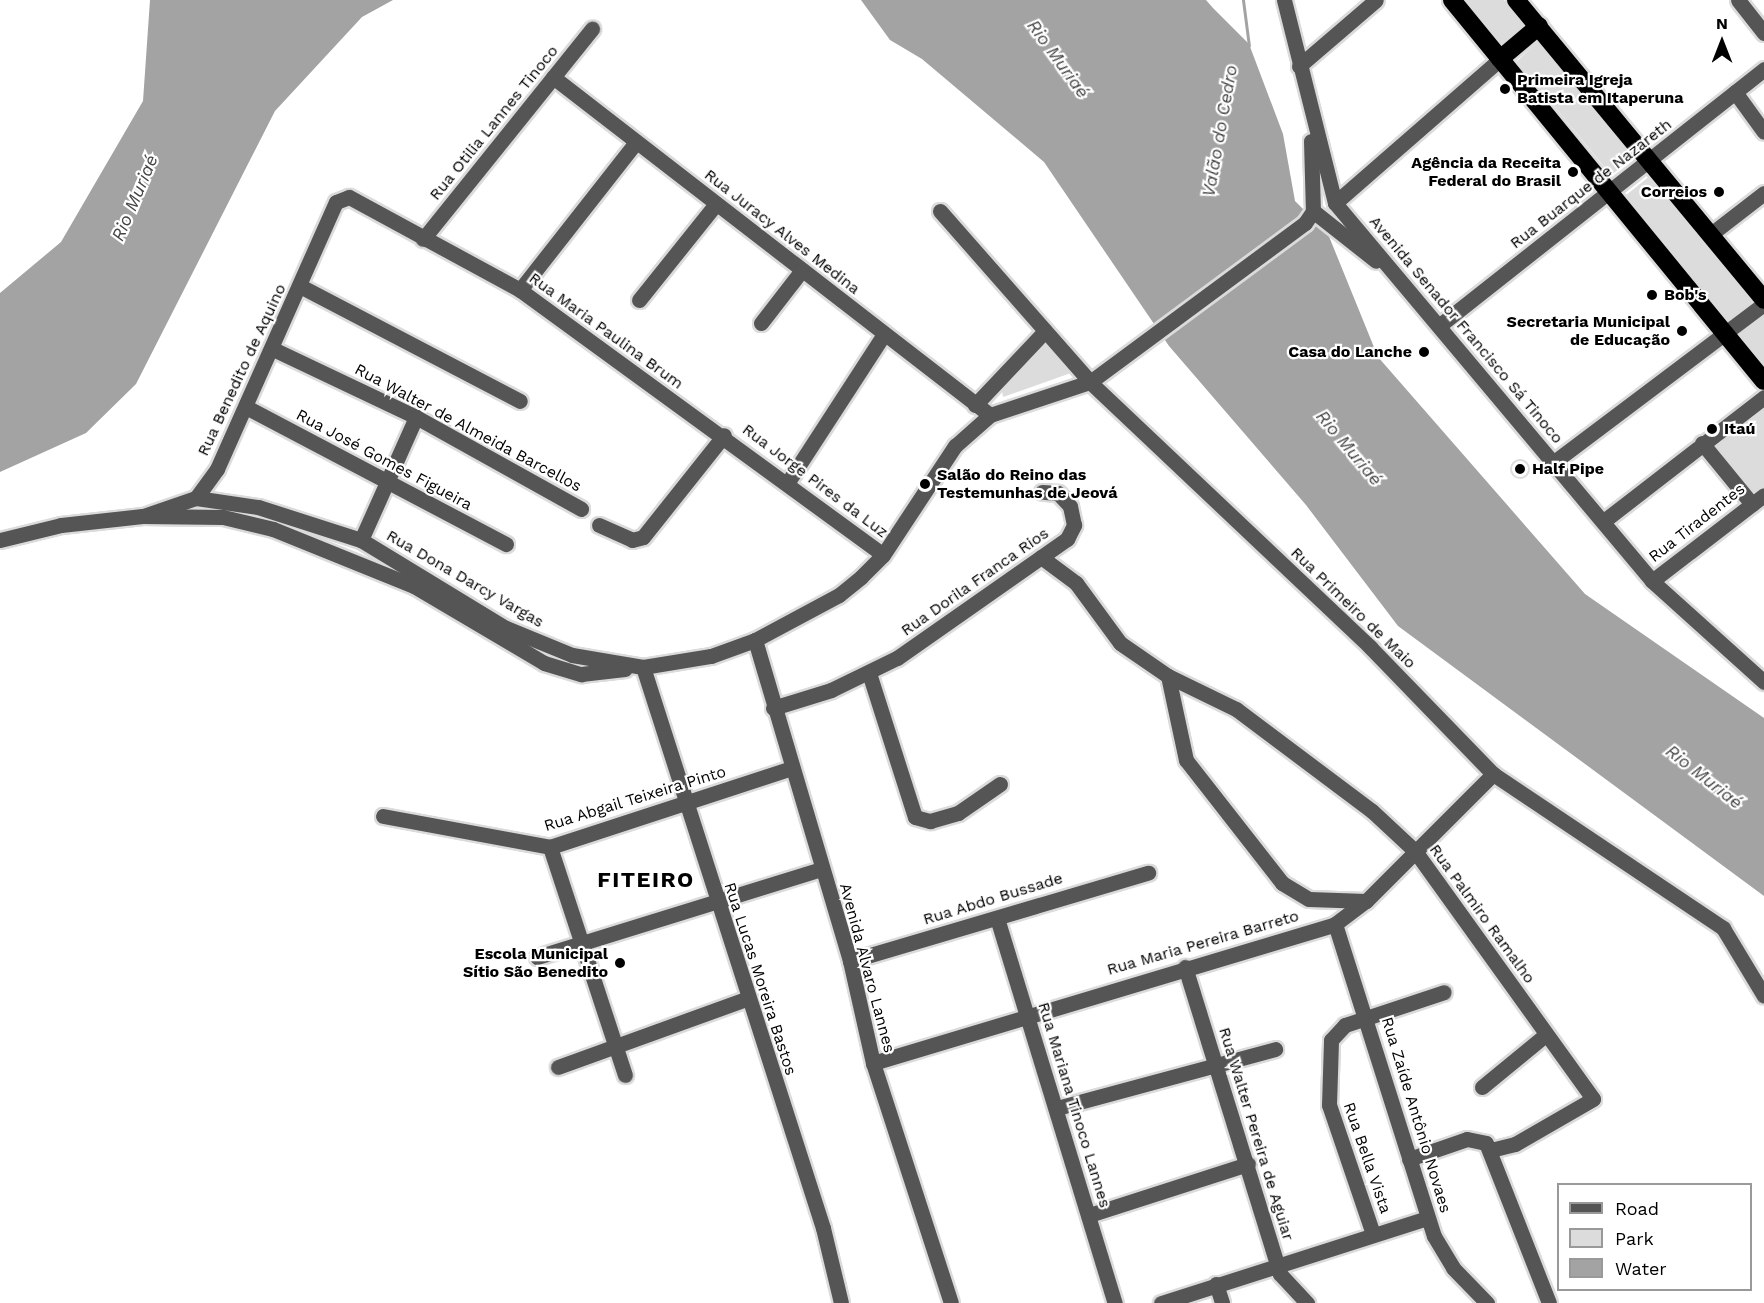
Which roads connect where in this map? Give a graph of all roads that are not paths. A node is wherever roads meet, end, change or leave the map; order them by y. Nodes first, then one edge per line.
1 (1284, 0) edge
2 (1376, 0) edge
3 (1452, 0) edge
4 (1516, 0) edge
5 (1738, 0) edge
6 (1539, 26) junction
7 (592, 29) dead end
8 (1764, 33) edge
9 (1500, 59) junction
10 (1299, 66) junction
11 (1764, 69) edge
12 (553, 77) junction
13 (1735, 92) junction
14 (1311, 117) junction
15 (1764, 132) edge
16 (636, 142) junction
17 (1650, 160) junction
18 (1611, 193) junction
19 (1764, 193) edge
20 (336, 201) joint
21 (1335, 203) junction
22 (715, 205) junction
23 (940, 211) dead end
24 (1309, 217) junction
25 (1711, 234) junction
26 (423, 239) junction
27 (802, 270) junction
28 (1390, 271) junction
29 (300, 286) junction
30 (520, 290) junction
31 (639, 300) dead end
32 (1764, 302) edge
33 (761, 323) dead end
34 (1440, 325) junction
35 (1045, 331) junction
36 (884, 334) junction
37 (1726, 334) junction
38 (273, 349) junction
39 (1764, 381) edge
40 (1090, 382) junction
41 (1764, 397) edge
42 (520, 401) dead end
43 (975, 405) junction
44 (246, 407) junction
45 (990, 415) junction
46 (416, 417) junction
47 (724, 435) junction
48 (1701, 443) junction
49 (1554, 462) junction
50 (788, 482) junction
51 (385, 483) junction
52 (1042, 492) dead end
53 (196, 498) junction
54 (1758, 499) edge
55 (581, 509) dead end
56 (143, 516) junction
57 (1605, 520) junction
58 (599, 525) dead end
59 (0, 540) edge
60 (362, 540) junction
61 (506, 544) dead end
62 (883, 555) junction
63 (1041, 557) junction
64 (1652, 581) junction
65 (754, 640) junction
66 (643, 667) junction
67 (869, 673) junction
68 (1168, 676) junction
69 (1764, 682) edge
70 (773, 708) junction
71 (791, 768) junction
72 (1493, 774) junction
73 (1000, 784) dead end
74 (685, 804) junction
75 (383, 816) dead end
76 (549, 848) junction
77 (1415, 851) junction
78 (822, 869) junction
79 (1148, 873) dead end
80 (715, 899) junction
81 (1366, 901) junction
82 (997, 918) junction
83 (1335, 924) junction
84 (578, 944) junction
85 (537, 957) dead end
86 (850, 961) junction
87 (1185, 967) junction
88 (1444, 992) dead end
89 (1764, 996) edge
90 (746, 999) junction
91 (1027, 1014) junction
92 (1368, 1018) junction
93 (1544, 1036) junction
94 (615, 1046) junction
95 (1275, 1049) dead end
96 (873, 1063) junction
97 (1216, 1064) junction
98 (558, 1067) dead end
99 (625, 1075) dead end
100 (1482, 1087) dead end
101 (1057, 1108) junction
102 (1491, 1150) junction
103 (1409, 1159) junction
104 (1248, 1164) junction
105 (1089, 1215) junction
106 (1427, 1218) junction
107 (1373, 1234) junction
108 (1277, 1265) junction
109 (1216, 1284) junction
110 (841, 1303) edge
111 (951, 1303) edge
112 (1115, 1303) edge
113 (1161, 1303) edge
114 (1222, 1303) edge
115 (1306, 1303) edge
116 (1487, 1303) edge
117 (1549, 1303) edge

1 - 10 street, Avenida Senador Francisco Sá Tinoco
2 - 10 street
3 - 9 highway
4 - 6 highway
5 - 8 street
6 - 9 highway
6 - 17 highway
7 - 12 street, Rua Otilia Lannes Tinoco
9 - 18 highway
9 - 21 street
10 - 14 street, Avenida Senador Francisco Sá Tinoco
11 - 13 street, Rua Buarque de Nazareth
12 - 16 street, Rua Juracy Alves Medina
12 - 26 street, Rua Otilia Lannes Tinoco
13 - 15 street
13 - 17 street, Rua Buarque de Nazareth
14 - 21 street, Avenida Senador Francisco Sá Tinoco
14 - 24 street
16 - 22 street, Rua Juracy Alves Medina
16 - 30 street
17 - 18 street, Rua Buarque de Nazareth
17 - 25 highway
18 - 34 street, Rua Buarque de Nazareth
18 - 37 highway
19 - 25 street
20 - 26 street, Rua Maria Paulina Brum
20 - 29 street, Rua Benedito de Aquino
21 - 28 street, Avenida Senador Francisco Sá Tinoco
22 - 27 street, Rua Juracy Alves Medina
22 - 31 street
23 - 35 street, Rua Primeiro de Maio
24 - 28 street
24 - 40 street, Rua Dona Darcy Vargas
25 - 32 highway
26 - 30 street, Rua Maria Paulina Brum
27 - 33 street
27 - 36 street, Rua Juracy Alves Medina
28 - 34 street, Avenida Senador Francisco Sá Tinoco
29 - 38 street, Rua Benedito de Aquino
29 - 42 street
30 - 47 street, Rua Maria Paulina Brum
32 - 37 street
34 - 49 street, Avenida Senador Francisco Sá Tinoco
35 - 40 street, Rua Primeiro de Maio
35 - 43 street
36 - 43 street, Rua Juracy Alves Medina
36 - 50 street
37 - 39 highway
37 - 49 street
38 - 44 street, Rua Benedito de Aquino
38 - 46 street, Rua Walter de Almeida Barcellos
40 - 45 street, Rua Dona Darcy Vargas
40 - 72 street, Rua Primeiro de Maio
41 - 48 street
43 - 45 street, Rua Juracy Alves Medina
44 - 51 street, Rua José Gomes Figueira
44 - 53 street, Rua Benedito de Aquino
45 - 62 street, Rua Dona Darcy Vargas
46 - 51 street
46 - 55 street, Rua Walter de Almeida Barcellos
47 - 50 street, Rua Jorge Pires da Luz
47 - 58 street
48 - 54 street
48 - 57 street
49 - 57 street, Avenida Senador Francisco Sá Tinoco
50 - 62 street, Rua Jorge Pires da Luz
51 - 60 street
51 - 61 street, Rua José Gomes Figueira
52 - 63 street, Rua Dorila Franca Rios
53 - 56 street
53 - 60 street, Rua Dona Darcy Vargas
54 - 64 street, Rua Tiradentes
56 - 59 street
56 - 66 street
57 - 64 street, Avenida Senador Francisco Sá Tinoco
60 - 66 street, Rua Dona Darcy Vargas
62 - 65 street, Rua Dona Darcy Vargas
63 - 67 street, Rua Dorila Franca Rios
63 - 68 street, Rua Palmiro Ramalho
64 - 69 street, Avenida Senador Francisco Sá Tinoco
65 - 66 street, Rua Dona Darcy Vargas
65 - 70 street, Avenida Alvaro Lannes
66 - 74 street, Rua Lucas Moreira Bastos
67 - 70 street, Rua Dorila Franca Rios
67 - 73 street
68 - 77 street, Rua Palmiro Ramalho
68 - 81 street
70 - 71 street, Avenida Alvaro Lannes
71 - 74 street, Rua Abgail Teixeira Pinto
71 - 78 street, Avenida Alvaro Lannes
72 - 77 street, Rua Maria Pereira Barreto
72 - 89 street, Rua Primeiro de Maio
74 - 76 street, Rua Abgail Teixeira Pinto
74 - 80 street, Rua Lucas Moreira Bastos
75 - 76 street, Rua Abgail Teixeira Pinto
76 - 84 street
77 - 81 street, Rua Maria Pereira Barreto
77 - 93 street, Rua Palmiro Ramalho
78 - 80 street
78 - 86 street, Avenida Alvaro Lannes
79 - 82 street, Rua Abdo Bussade
80 - 84 street
80 - 90 street, Rua Lucas Moreira Bastos
81 - 83 street, Rua Maria Pereira Barreto
82 - 86 street, Rua Abdo Bussade
82 - 91 street, Rua Mariana Tinoco Lannes
83 - 87 street, Rua Maria Pereira Barreto
83 - 92 street, Rua Zaíde Antônio Novaes
84 - 85 street
84 - 94 street
86 - 96 street, Avenida Alvaro Lannes
87 - 91 street, Rua Maria Pereira Barreto
87 - 97 street, Rua Walter Pereira de Aguiar
88 - 92 street, Rua Bella Vista
90 - 94 street
90 - 110 street, Rua Lucas Moreira Bastos
91 - 96 street, Rua Maria Pereira Barreto
91 - 101 street, Rua Mariana Tinoco Lannes
92 - 103 street, Rua Zaíde Antônio Novaes
92 - 107 street, Rua Bella Vista
93 - 100 street
93 - 102 street, Rua Palmiro Ramalho
94 - 98 street
94 - 99 street
95 - 97 street
96 - 111 street, Avenida Alvaro Lannes
97 - 101 street
97 - 104 street, Rua Walter Pereira de Aguiar
101 - 105 street, Rua Mariana Tinoco Lannes
102 - 103 street
102 - 117 street
103 - 106 street, Rua Zaíde Antônio Novaes
104 - 105 street
104 - 108 street, Rua Walter Pereira de Aguiar
105 - 112 street, Rua Mariana Tinoco Lannes
106 - 107 street
106 - 116 street, Rua Zaíde Antônio Novaes
107 - 108 street
108 - 109 street
108 - 115 street, Rua Walter Pereira de Aguiar
109 - 113 street
109 - 114 street

